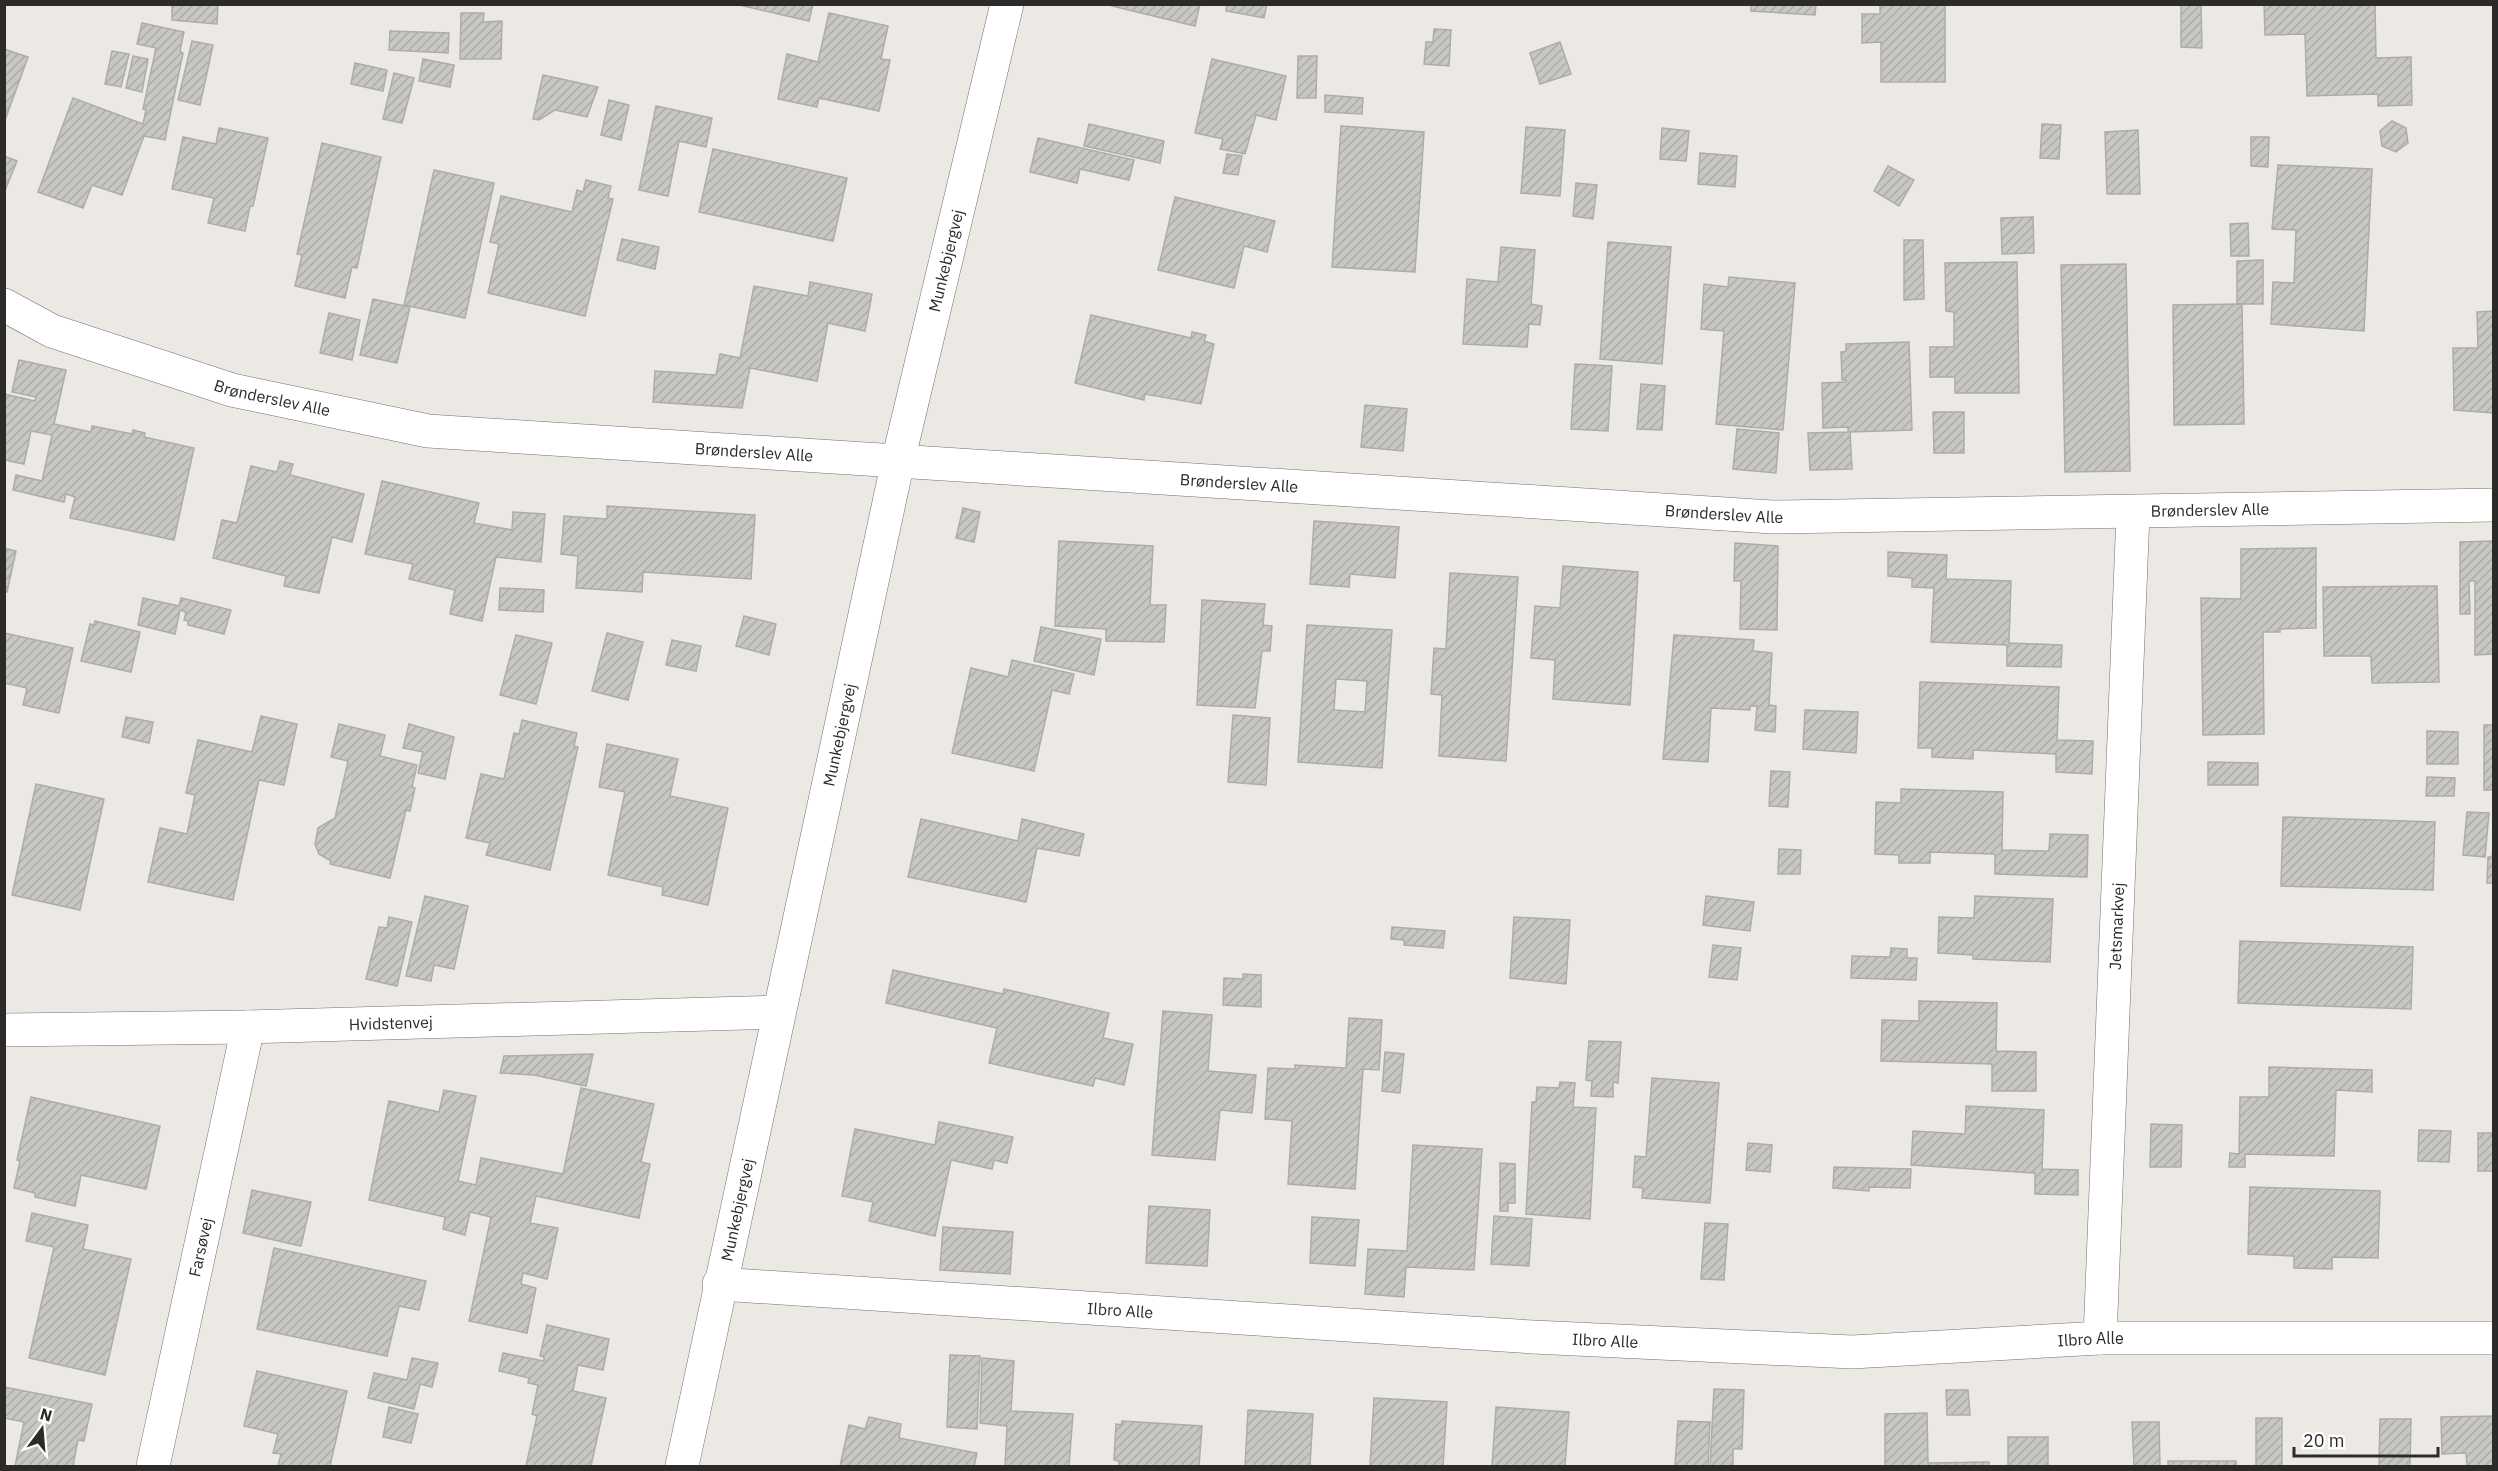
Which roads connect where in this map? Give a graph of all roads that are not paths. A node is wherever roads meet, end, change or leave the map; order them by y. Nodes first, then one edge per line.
1 (1007, 4) edge
2 (4, 305) edge
3 (898, 460) junction
4 (2493, 505) edge
5 (2133, 513) junction
6 (778, 1012) junction
7 (248, 1027) junction
8 (4, 1030) edge
9 (719, 1284) junction
10 (2100, 1338) junction
11 (2493, 1338) edge
12 (153, 1467) edge
13 (682, 1467) edge

1 - 3 street, Munkebjergvej
2 - 3 street, Brønderslev Alle
3 - 5 street, Brønderslev Alle
3 - 6 street, Munkebjergvej
4 - 5 street, Brønderslev Alle
5 - 10 street, Jetsmarkvej
6 - 7 street, Hvidstenvej
6 - 9 street, Munkebjergvej
7 - 8 street, Hvidstenvej
7 - 12 street, Farsøvej
9 - 10 street, Ilbro Alle
9 - 13 street, Munkebjergvej
10 - 11 street, Ilbro Alle

